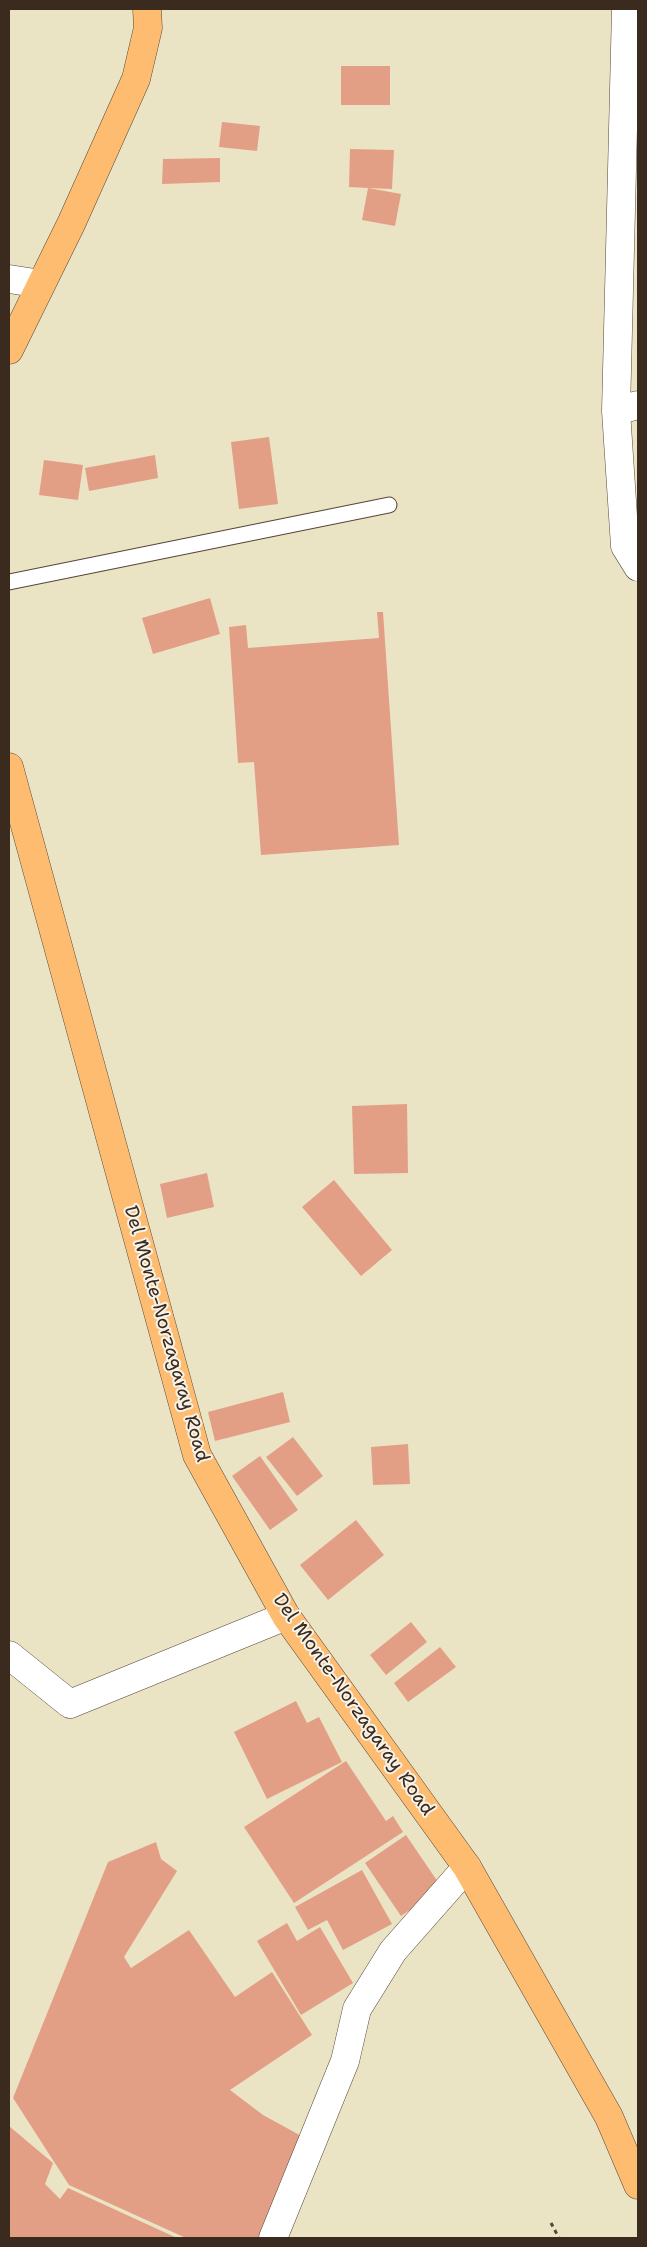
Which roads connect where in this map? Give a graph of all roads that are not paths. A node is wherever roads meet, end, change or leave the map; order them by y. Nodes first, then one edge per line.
1 (147, 9) edge
2 (626, 9) edge
3 (9, 279) edge
4 (41, 284) junction
5 (9, 350) edge
6 (627, 408) edge
7 (390, 505) dead end
8 (638, 567) edge
9 (9, 582) edge
10 (9, 766) edge
11 (286, 1616) junction
12 (9, 1655) edge
13 (467, 1867) junction
14 (638, 2185) edge
15 (273, 2238) edge

1 - 4 main road
2 - 6 street
3 - 4 street
4 - 5 main road
6 - 8 street
7 - 9 lane
10 - 11 main road, Del Monte-Norzagaray Road
11 - 12 street
11 - 13 main road, Del Monte-Norzagaray Road
13 - 14 main road, Del Monte-Norzagaray Road
13 - 15 street

